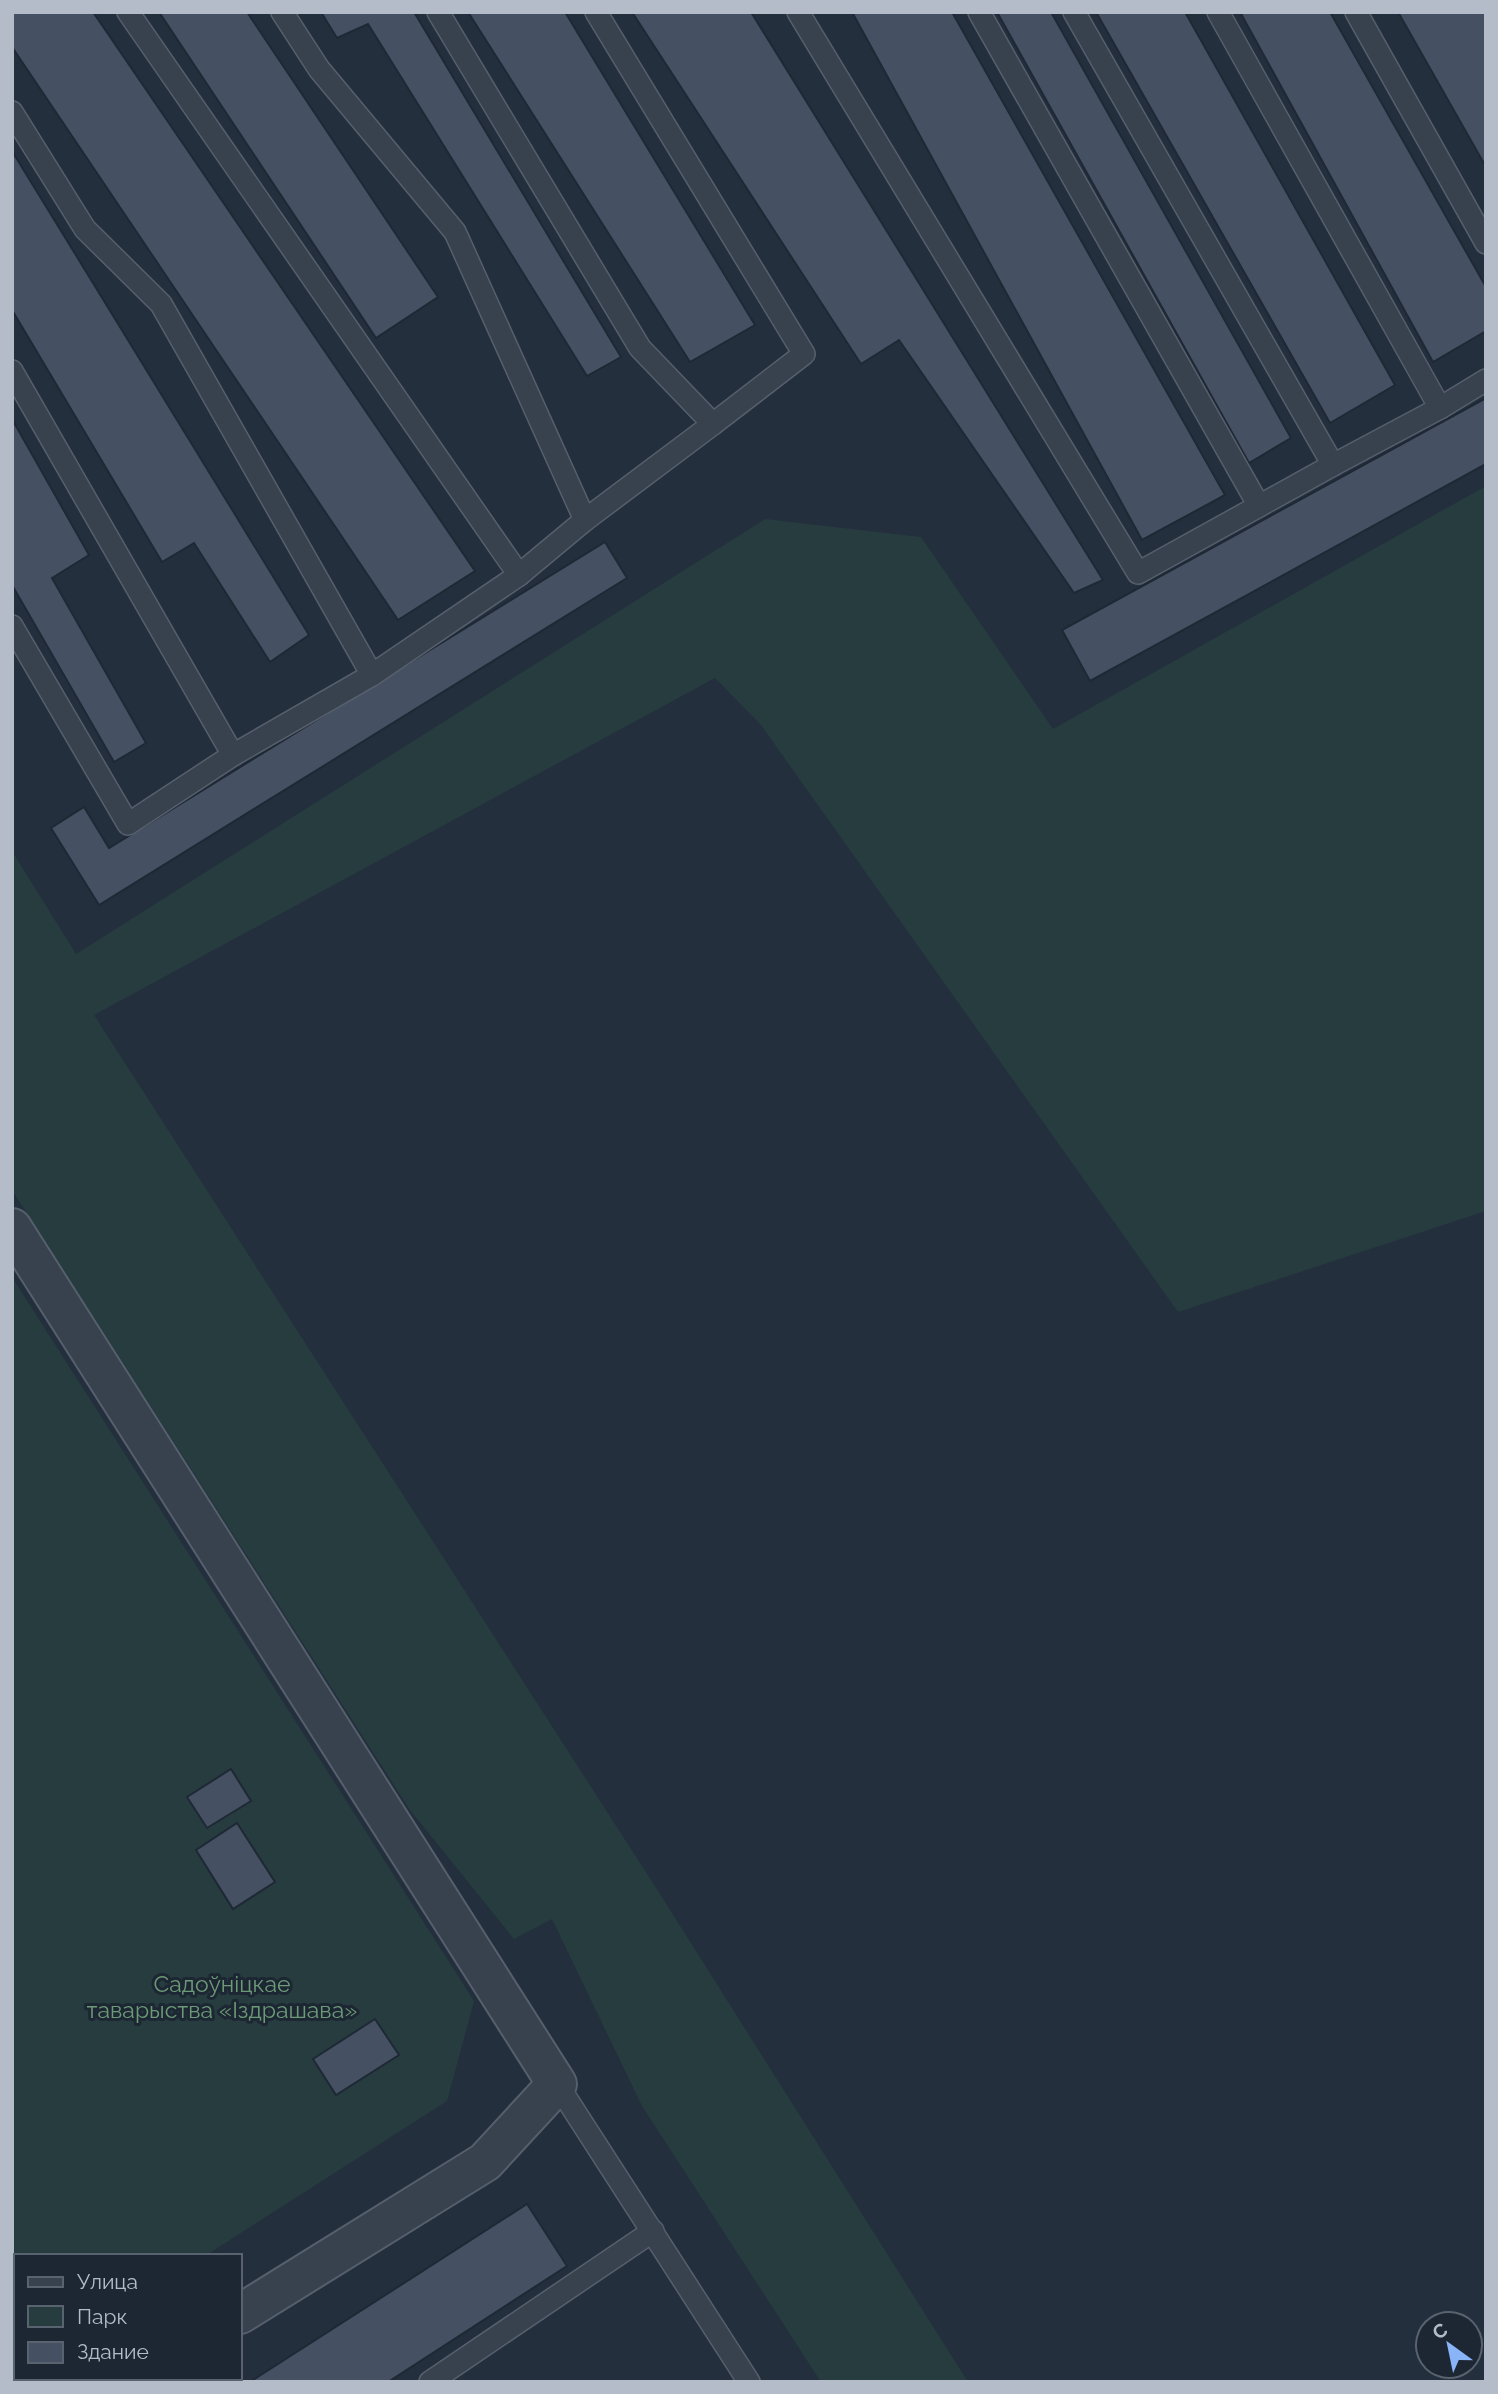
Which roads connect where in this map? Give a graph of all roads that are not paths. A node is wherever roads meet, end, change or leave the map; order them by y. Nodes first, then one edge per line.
1 (128, 12) edge
2 (282, 12) edge
3 (438, 12) edge
4 (596, 12) edge
5 (798, 12) edge
6 (979, 12) edge
7 (1074, 12) edge
8 (1218, 12) edge
9 (1356, 12) edge
10 (12, 112) edge
11 (1486, 243) edge
12 (12, 371) edge
13 (1486, 380) edge
14 (1440, 408) junction
15 (713, 424) junction
16 (1333, 465) junction
17 (1259, 506) junction
18 (585, 520) junction
19 (519, 575) junction
20 (12, 626) edge
21 (372, 675) junction
22 (233, 755) junction
23 (12, 1228) edge
24 (557, 2084) junction
25 (653, 2231) junction
26 (242, 2313) edge
27 (429, 2382) edge
28 (749, 2382) edge

1 - 19 lane
2 - 18 lane
3 - 15 lane
4 - 15 lane
5 - 17 lane
6 - 17 lane
7 - 16 lane
8 - 14 lane
9 - 11 lane
10 - 21 lane
12 - 22 lane
13 - 14 lane
14 - 16 lane
15 - 18 lane
16 - 17 lane
18 - 19 lane
19 - 21 lane
20 - 22 lane
21 - 22 lane
23 - 24 street
24 - 25 lane
24 - 26 street
25 - 27 lane
25 - 28 lane

